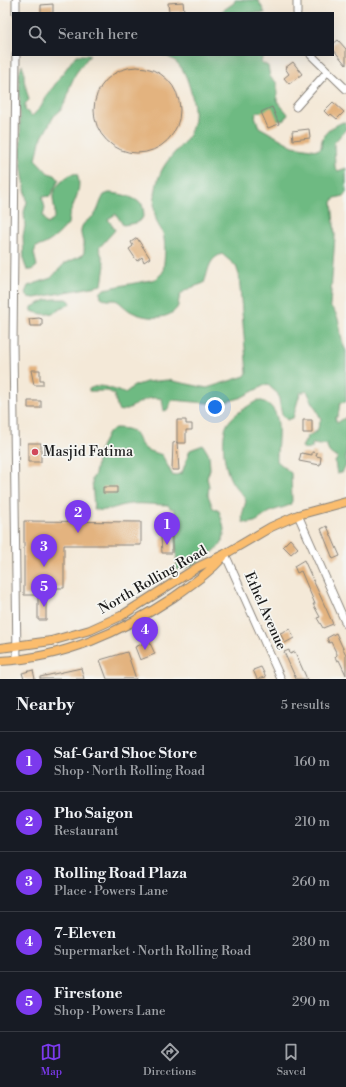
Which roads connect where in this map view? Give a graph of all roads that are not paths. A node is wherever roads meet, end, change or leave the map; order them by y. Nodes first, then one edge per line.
1 (16, 0) edge
2 (297, 0) edge
3 (16, 12) edge
4 (297, 12) edge
5 (16, 56) edge
6 (312, 56) edge
7 (326, 72) junction
8 (346, 89) edge
9 (296, 107) dead end
10 (346, 502) edge
11 (298, 515) junction
12 (225, 554) junction
13 (344, 614) edge
14 (346, 624) edge
15 (0, 648) edge
16 (16, 648) junction
17 (17, 659) junction
18 (0, 661) edge
19 (281, 679) edge

1 - 3 street
2 - 4 street
5 - 16 street
6 - 7 street
7 - 8 street
7 - 9 street
10 - 11 main road, North Rolling Road
11 - 12 main road, North Rolling Road
11 - 13 street
12 - 16 main road, North Rolling Road
12 - 17 main road, North Rolling Road
12 - 19 street, Ethel Avenue
13 - 14 street
15 - 16 main road, North Rolling Road
16 - 17 street
17 - 18 main road, North Rolling Road

